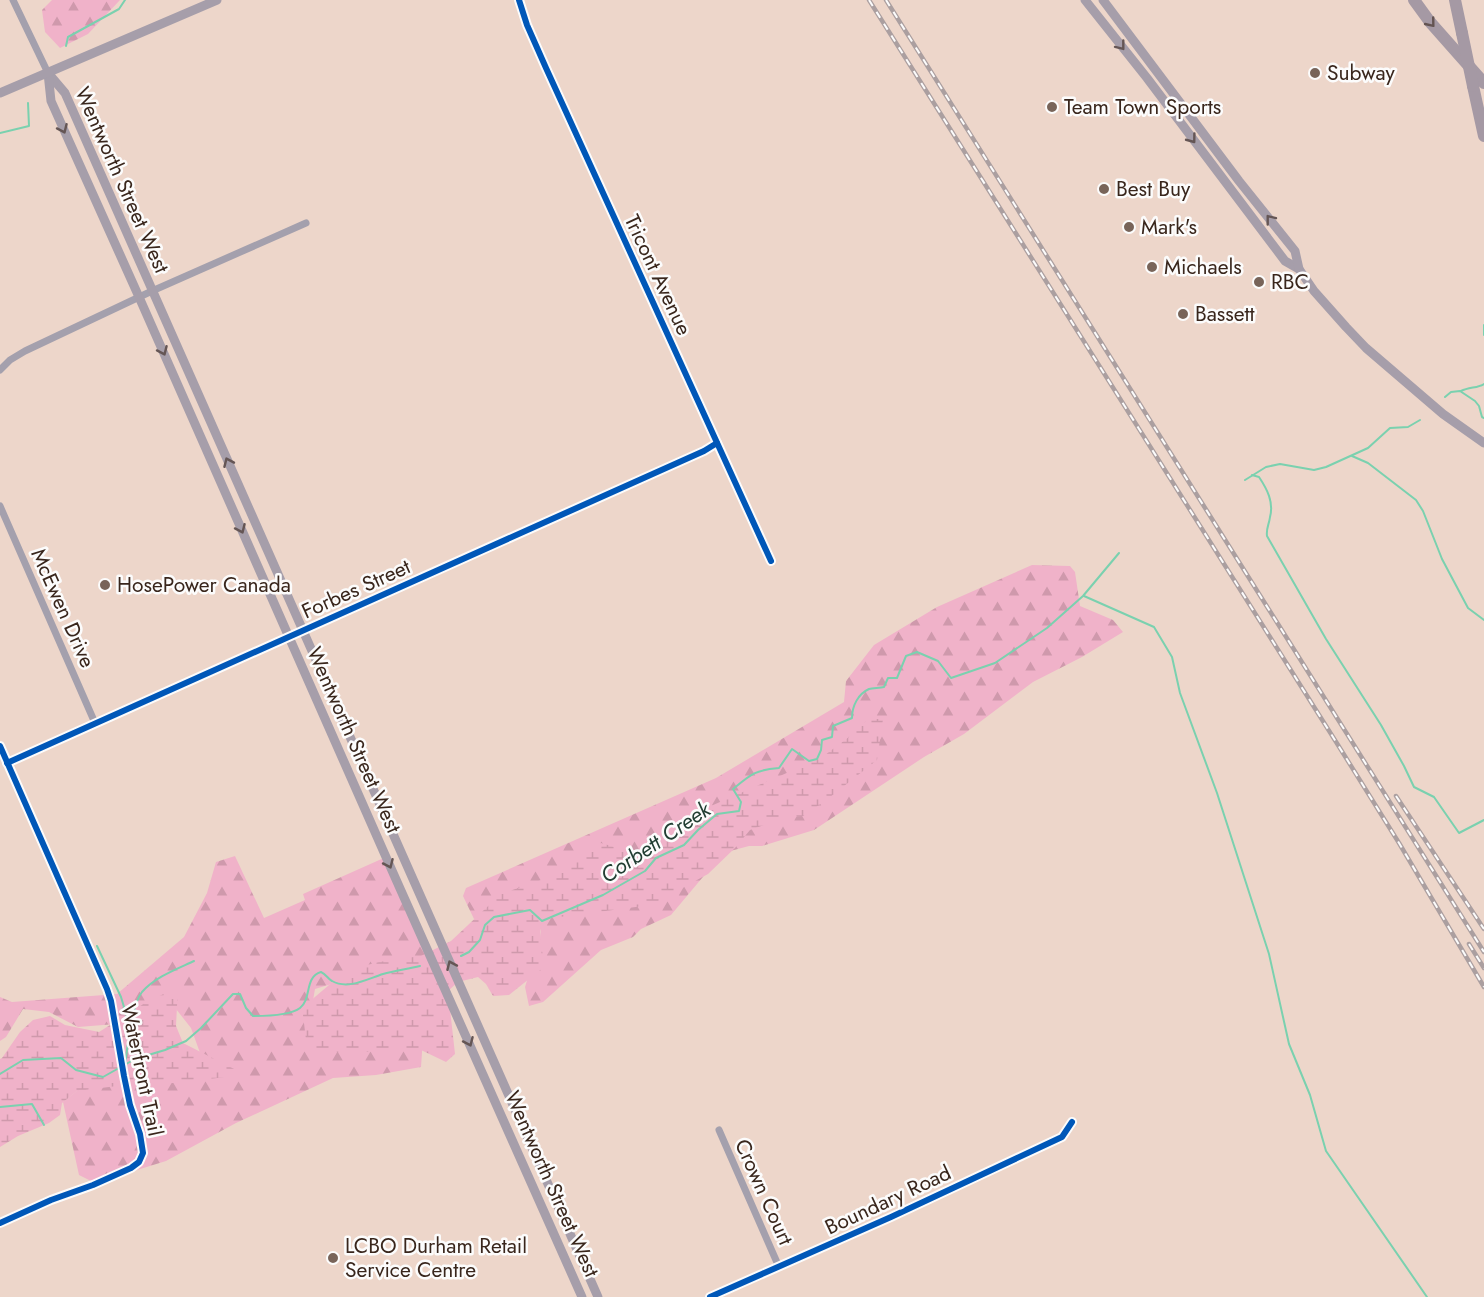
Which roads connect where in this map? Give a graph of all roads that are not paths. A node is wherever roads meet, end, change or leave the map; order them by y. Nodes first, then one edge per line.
1 (13, 0) edge
2 (217, 0) edge
3 (519, 0) edge
4 (1085, 0) edge
5 (1103, 0) edge
6 (1414, 0) edge
7 (1455, 0) edge
8 (48, 73) junction
9 (1479, 84) edge
10 (0, 93) edge
11 (1484, 136) edge
12 (306, 223) dead end
13 (1299, 269) junction
14 (152, 291) junction
15 (139, 297) junction
16 (0, 370) edge
17 (1484, 443) edge
18 (717, 444) junction
19 (0, 506) edge
20 (771, 561) dead end
21 (303, 631) junction
22 (289, 637) junction
23 (95, 723) junction
24 (7, 763) dead end
25 (1071, 1122) dead end
26 (719, 1130) dead end
27 (779, 1267) junction
28 (582, 1297) edge
29 (598, 1297) edge
30 (710, 1297) edge

1 - 8 street
2 - 8 main road
3 - 18 street, Tricont Avenue
4 -> 13 main road
13 -> 5 main road
6 -> 9 highway
7 - 9 highway, bridge
8 - 10 main road
8 - 14 main road, Wentworth Street West
8 -> 15 main road, Wentworth Street West
9 - 11 highway
12 - 14 street
13 - 17 main road
14 - 15 street
21 -> 14 main road, Wentworth Street West
15 - 16 street
15 -> 22 main road, Wentworth Street West
18 - 20 street, Tricont Avenue
18 - 21 street, Forbes Street
19 - 23 street, McEwen Drive
21 - 22 street, Forbes Street
29 -> 21 main road, Wentworth Street West
22 - 23 street, Forbes Street
22 -> 28 main road, Wentworth Street West
23 - 24 street, Forbes Street
25 - 27 street, Boundary Road
26 - 27 street, Crown Court
27 - 30 street, Boundary Road

